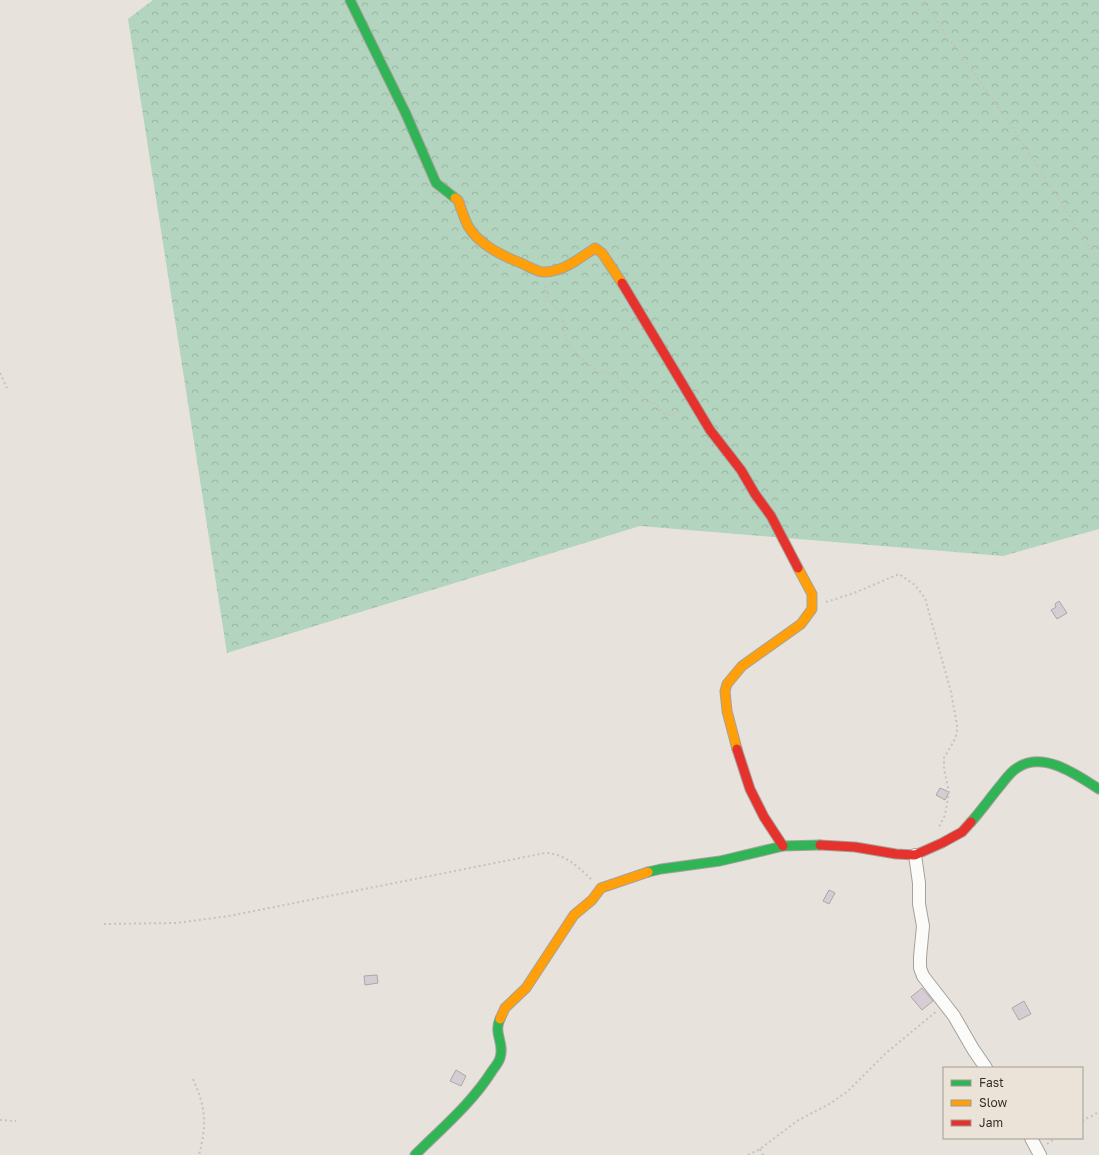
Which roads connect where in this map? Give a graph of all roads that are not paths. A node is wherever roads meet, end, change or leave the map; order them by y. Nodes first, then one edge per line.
1 (350, 0) edge
2 (1099, 789) edge
3 (783, 846) junction
4 (915, 855) junction
5 (985, 1067) edge
6 (1032, 1139) edge
7 (415, 1155) edge
8 (1040, 1155) edge

1 - 3 street
2 - 4 street
3 - 4 street
3 - 7 street
4 - 5 street
6 - 8 street

